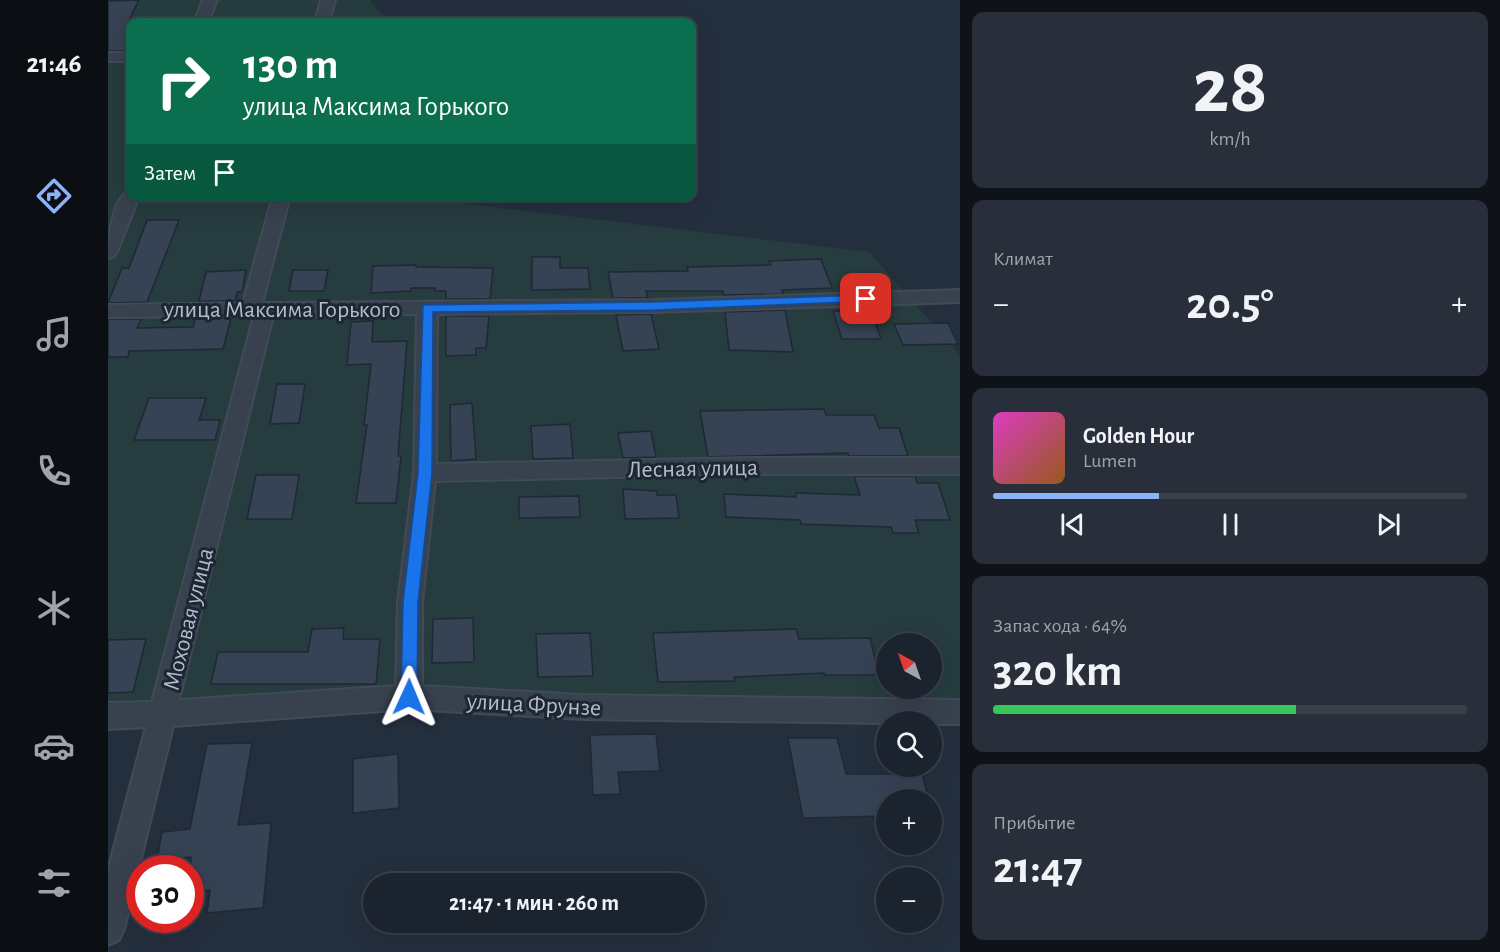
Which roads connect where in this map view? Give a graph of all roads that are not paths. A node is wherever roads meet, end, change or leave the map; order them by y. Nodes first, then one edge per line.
1 (210, 0) edge
2 (328, 0) edge
3 (203, 18) edge
4 (323, 18) edge
5 (108, 57) edge
6 (126, 57) edge
7 (129, 201) edge
8 (281, 201) edge
9 (108, 252) edge
10 (960, 296) edge
11 (427, 308) junction
12 (108, 310) edge
13 (258, 310) junction
14 (960, 466) edge
15 (425, 473) junction
16 (409, 697) junction
17 (960, 712) edge
18 (164, 714) junction
19 (108, 716) edge
20 (108, 929) edge

1 - 3 street
2 - 4 street
5 - 6 street
7 - 9 street
8 - 13 street, Моховая улица
10 - 11 street, улица Максима Горького
11 - 13 street, улица Максима Горького
11 - 15 street
12 - 13 street, улица Максима Горького
13 - 18 street, Моховая улица
14 - 15 street, Лесная улица
15 - 16 street
16 - 17 street, улица Фрунзе
16 - 18 street, улица Фрунзе
18 - 19 street, улица Фрунзе
18 - 20 street, Моховая улица

